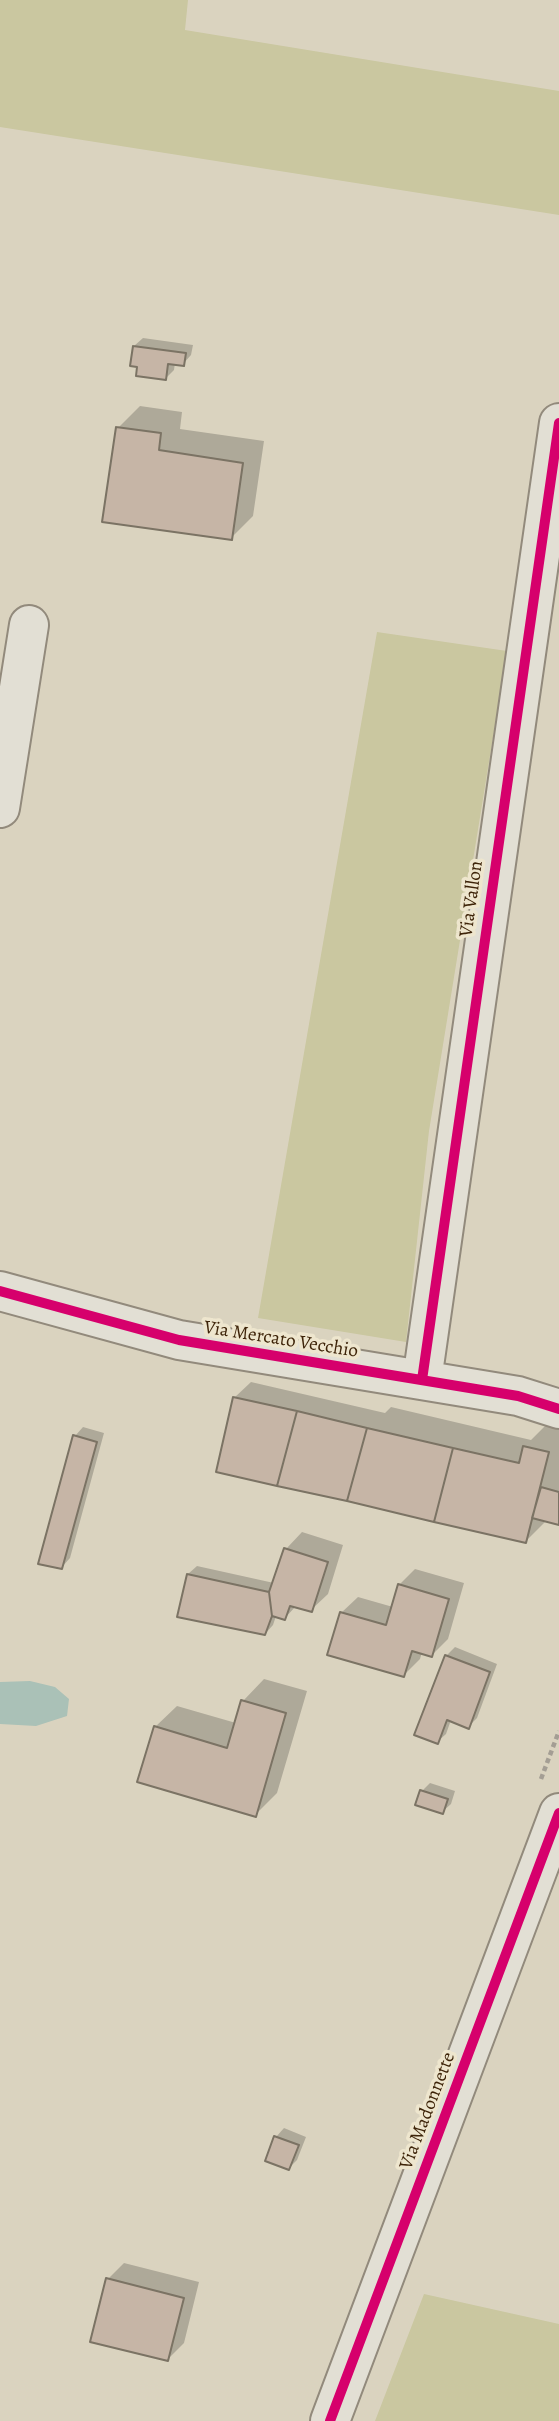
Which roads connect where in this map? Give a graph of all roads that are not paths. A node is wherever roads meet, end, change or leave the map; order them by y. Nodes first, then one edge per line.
1 (559, 423) edge
2 (29, 625) dead end
3 (0, 807) edge
4 (0, 1291) edge
5 (422, 1380) junction
6 (559, 1409) edge
7 (559, 1813) edge
8 (330, 2421) edge

1 - 5 street, Via Vallon
2 - 3 street
4 - 5 street, Via Mercato Vecchio
5 - 6 street, Via Mercato Vecchio
7 - 8 street, Via Madonnette

